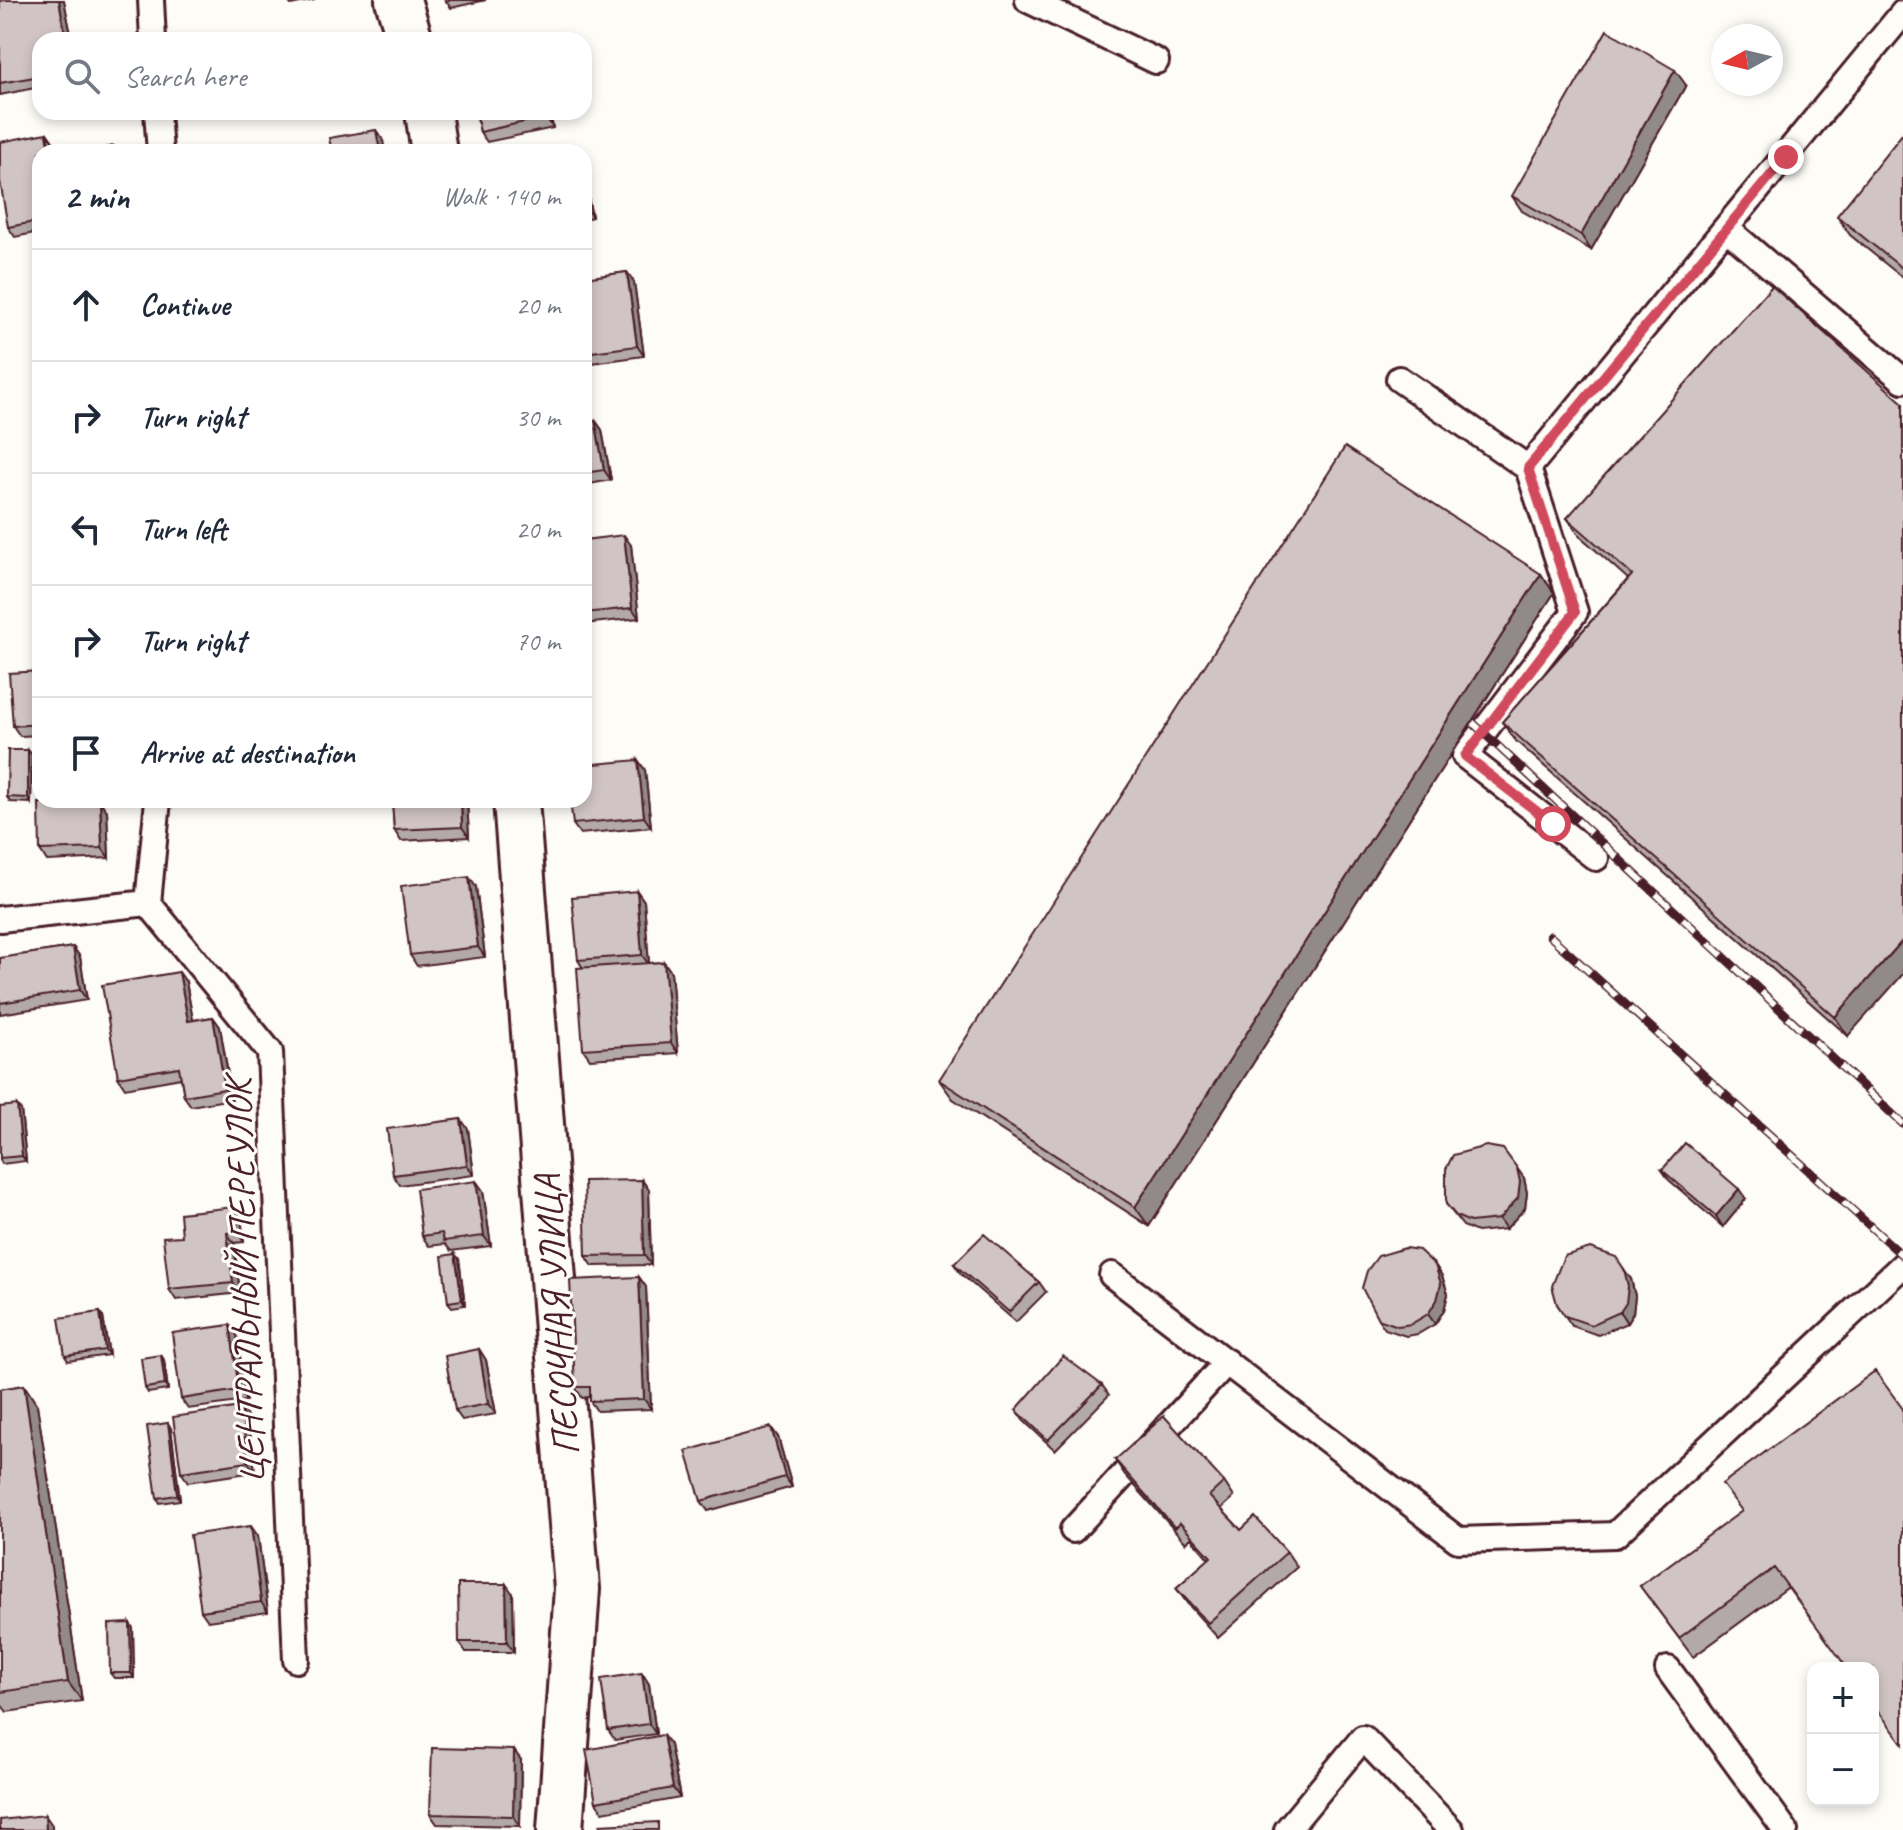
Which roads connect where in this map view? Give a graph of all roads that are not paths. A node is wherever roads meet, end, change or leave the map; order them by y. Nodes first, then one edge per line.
1 (151, 0) edge
2 (398, 0) edge
3 (1028, 0) edge
4 (1903, 13) edge
5 (153, 32) edge
6 (408, 32) edge
7 (1156, 61) dead end
8 (158, 120) edge
9 (429, 120) edge
10 (159, 144) edge
11 (433, 144) edge
12 (1727, 229) junction
13 (1399, 379) dead end
14 (1903, 380) edge
15 (1528, 468) junction
16 (157, 808) edge
17 (517, 808) edge
18 (1596, 858) dead end
19 (148, 903) junction
20 (0, 919) edge
21 (1903, 1265) edge
22 (1112, 1275) dead end
23 (1227, 1362) junction
24 (1073, 1530) dead end
25 (296, 1660) dead end
26 (1668, 1669) dead end
27 (560, 1830) edge
28 (1287, 1830) edge
29 (1451, 1830) edge
30 (1785, 1830) edge

1 - 5 lane
2 - 6 street
3 - 7 lane
4 - 12 lane
8 - 10 lane
9 - 11 street
12 - 14 lane
12 - 15 lane
13 - 15 lane
15 - 18 lane
16 - 19 lane
17 - 27 street, ПЕСОЧНАЯ УЛИЦА
19 - 20 lane
19 - 25 lane, ЦЕНТРАЛЬНЫЙ ПЕРЕУЛОК
21 - 23 lane
22 - 23 lane
23 - 24 lane
26 - 30 lane
28 - 29 lane

